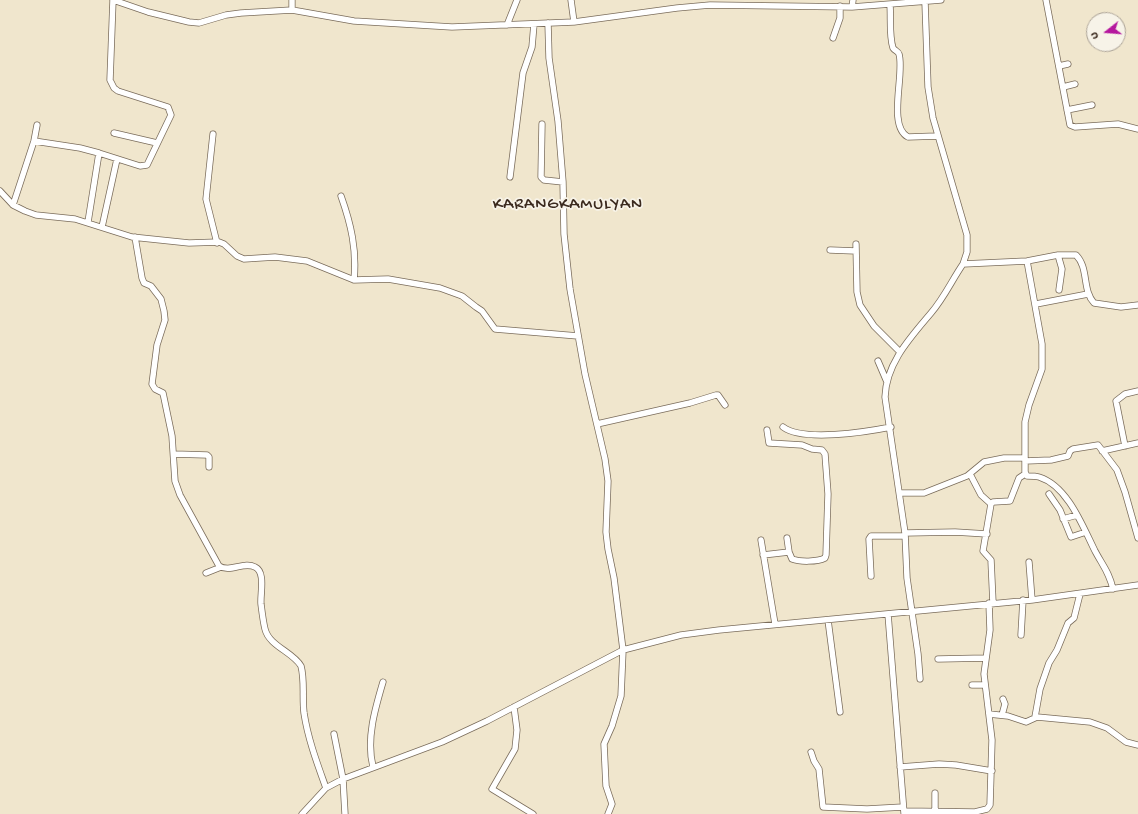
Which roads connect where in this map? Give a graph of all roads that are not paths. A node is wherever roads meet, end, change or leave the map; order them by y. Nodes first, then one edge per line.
1 (113, 0) edge
2 (292, 0) edge
3 (517, 0) edge
4 (571, 0) edge
5 (853, 0) edge
6 (941, 0) edge
7 (1046, 0) edge
8 (925, 2) junction
9 (890, 5) junction
10 (840, 6) junction
11 (852, 7) junction
12 (292, 10) junction
13 (574, 22) junction
14 (548, 23) junction
15 (534, 24) junction
16 (508, 25) junction
17 (833, 38) dead end
18 (1068, 64) dead end
19 (1058, 66) junction
20 (1075, 84) dead end
21 (1062, 87) junction
22 (1092, 105) dead end
23 (1067, 110) junction
24 (542, 124) dead end
25 (37, 125) dead end
26 (1138, 129) edge
27 (114, 133) dead end
28 (213, 134) dead end
29 (937, 136) junction
30 (34, 141) junction
31 (157, 143) junction
32 (99, 153) junction
33 (117, 159) junction
34 (510, 177) dead end
35 (563, 182) junction
36 (0, 191) edge
37 (341, 196) dead end
38 (13, 205) junction
39 (88, 222) junction
40 (102, 227) junction
41 (135, 237) junction
42 (217, 243) junction
43 (856, 244) dead end
44 (830, 250) dead end
45 (856, 251) junction
46 (1058, 255) junction
47 (1027, 261) junction
48 (963, 264) junction
49 (354, 280) junction
50 (1059, 290) dead end
51 (1088, 294) junction
52 (1036, 304) junction
53 (1138, 305) edge
54 (578, 336) junction
55 (900, 352) junction
56 (878, 361) dead end
57 (887, 382) junction
58 (1138, 391) edge
59 (725, 405) dead end
60 (597, 424) junction
61 (783, 427) dead end
62 (891, 427) junction
63 (767, 430) dead end
64 (1138, 443) edge
65 (1125, 446) junction
66 (1102, 451) junction
67 (174, 454) junction
68 (1025, 459) junction
69 (209, 467) dead end
70 (970, 474) junction
71 (1025, 474) junction
72 (900, 493) junction
73 (1049, 494) dead end
74 (991, 504) junction
75 (1077, 515) junction
76 (1063, 519) junction
77 (1086, 532) junction
78 (905, 534) junction
79 (987, 534) junction
80 (787, 538) dead end
81 (1138, 538) edge
82 (761, 540) dead end
83 (789, 552) junction
84 (763, 555) junction
85 (1029, 562) dead end
86 (221, 567) junction
87 (206, 574) dead end
88 (871, 576) dead end
89 (1138, 585) edge
90 (1114, 590) junction
91 (1080, 594) junction
92 (1023, 600) junction
93 (1032, 600) junction
94 (991, 603) junction
95 (911, 610) junction
96 (888, 614) junction
97 (828, 620) junction
98 (776, 624) junction
99 (1021, 635) dead end
100 (624, 650) junction
101 (986, 658) junction
102 (938, 659) dead end
103 (920, 679) dead end
104 (383, 682) dead end
105 (972, 685) dead end
106 (985, 685) junction
107 (1003, 699) dead end
108 (514, 707) junction
109 (840, 712) dead end
110 (989, 714) junction
111 (1002, 715) junction
112 (1035, 717) junction
113 (334, 734) dead end
114 (1138, 745) edge
115 (811, 752) dead end
116 (372, 767) junction
117 (900, 767) junction
118 (992, 771) junction
119 (342, 778) junction
120 (326, 788) junction
121 (935, 793) dead end
122 (904, 810) edge
123 (935, 810) junction
124 (528, 813) edge
125 (302, 814) edge
126 (345, 814) edge
127 (608, 814) edge

1 - 12 street
1 - 31 street
2 - 12 street
3 - 16 street
4 - 13 street
5 - 11 street
6 - 8 street
7 - 19 street
8 - 9 street
8 - 29 street
9 - 11 street
9 - 29 street
10 - 11 street
10 - 13 street
10 - 17 street
12 - 16 street
13 - 14 street
14 - 15 street
14 - 35 street
15 - 16 street
15 - 34 street
18 - 19 street
19 - 21 street
20 - 21 street
21 - 23 street
22 - 23 street
23 - 26 street
24 - 35 street
25 - 30 street
27 - 31 street
28 - 42 street
29 - 48 street
30 - 32 street
30 - 38 street
31 - 33 street
32 - 33 street
32 - 39 street
33 - 40 street
35 - 54 street
36 - 38 street
37 - 49 street
38 - 39 street
39 - 40 street
40 - 41 street
41 - 42 street
41 - 67 street
42 - 49 street
43 - 45 street
44 - 45 street
45 - 55 street
46 - 47 street
46 - 50 street
46 - 51 street
47 - 48 street
47 - 52 street
48 - 55 street
49 - 54 street
51 - 52 street
51 - 53 street
52 - 68 street
54 - 60 street
55 - 57 street
56 - 57 street
57 - 62 street
58 - 65 street
59 - 60 street
60 - 100 street
61 - 62 street
62 - 72 street
63 - 83 street
64 - 65 street
65 - 66 street
66 - 68 street
66 - 81 street
67 - 69 street
67 - 86 street
68 - 70 street
68 - 71 street
70 - 72 street
70 - 74 street
71 - 74 street
71 - 75 street
72 - 78 street
73 - 76 street
74 - 79 street
75 - 76 street
75 - 77 street
76 - 77 street
77 - 90 street
78 - 79 street
78 - 88 street
78 - 95 street
79 - 94 street
80 - 83 street
82 - 84 street
83 - 84 street
84 - 98 street
85 - 93 street
86 - 87 street
86 - 120 street
89 - 90 street
90 - 91 street
91 - 93 street
91 - 112 street
92 - 93 street
92 - 94 street
92 - 99 street
94 - 95 street
94 - 101 street
95 - 96 street
95 - 103 street
96 - 97 street
96 - 117 street
97 - 98 street
97 - 109 street
98 - 100 street
100 - 108 street
100 - 127 street
101 - 102 street
101 - 106 street
104 - 116 street
105 - 106 street
106 - 110 street
107 - 111 street
108 - 116 street
108 - 124 street
110 - 111 street
110 - 118 street
111 - 112 street
112 - 114 street
113 - 119 street
115 - 122 street
116 - 119 street
117 - 118 street
117 - 122 street
118 - 123 street
119 - 120 street
119 - 126 street
120 - 125 street
121 - 123 street
122 - 123 street

